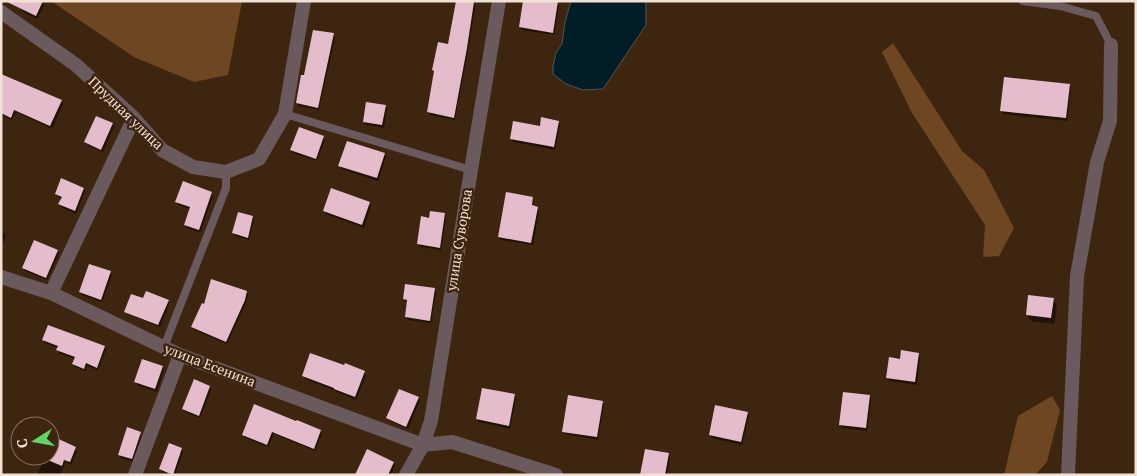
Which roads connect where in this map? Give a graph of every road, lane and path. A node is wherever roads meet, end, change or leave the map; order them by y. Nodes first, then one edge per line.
1 (304, 1) edge
2 (499, 1) edge
3 (1023, 1) edge
4 (1, 12) edge
5 (1111, 45) joint
6 (285, 114) junction
7 (134, 118) junction
8 (471, 170) junction
9 (226, 172) junction
10 (1, 277) edge
11 (51, 293) junction
12 (164, 347) junction
13 (180, 355) junction
14 (422, 445) junction
15 (135, 475) edge
16 (406, 475) edge
17 (556, 475) edge
18 (1068, 475) edge

1 - 6 street
2 - 8 street, улица Суворова
3 - 5 lane
4 - 7 street, Прудная улица
5 - 18 street
6 - 8 lane
6 - 9 street
7 - 9 street, Прудная улица
7 - 11 street
8 - 14 street, улица Суворова
9 - 12 lane
10 - 11 street, улица Есенина
11 - 12 street, улица Есенина
12 - 13 street, улица Есенина
13 - 14 street, улица Есенина
13 - 15 street
14 - 16 street, улица Суворова
14 - 17 street

